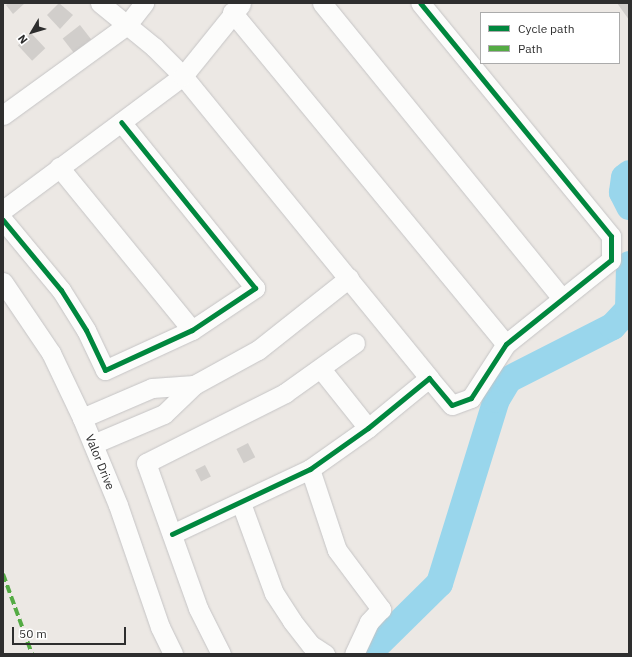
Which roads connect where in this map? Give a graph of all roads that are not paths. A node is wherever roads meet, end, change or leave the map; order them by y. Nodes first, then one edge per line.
1 (100, 3) edge
2 (144, 3) edge
3 (322, 3) edge
4 (420, 3) edge
5 (237, 8) edge
6 (127, 25) junction
7 (183, 76) junction
8 (3, 115) edge
9 (121, 122) junction
10 (59, 167) junction
11 (3, 210) edge
12 (3, 220) edge
13 (349, 278) junction
14 (3, 282) edge
15 (562, 298) junction
16 (192, 330) junction
17 (355, 343) dead end
18 (506, 344) junction
19 (321, 369) junction
20 (429, 378) junction
21 (194, 385) junction
22 (82, 418) junction
23 (368, 428) junction
24 (92, 444) junction
25 (310, 470) junction
26 (241, 504) junction
27 (172, 534) junction
28 (173, 654) edge
29 (222, 654) edge
30 (325, 654) edge
31 (354, 654) edge

1 - 6 street
2 - 6 street
3 - 15 street
4 - 15 street
5 - 7 street
5 - 18 street
6 - 7 street
6 - 8 street
7 - 9 street
7 - 13 street
9 - 10 street
9 - 16 street
10 - 11 street
10 - 16 street
12 - 16 street
13 - 20 street
13 - 21 street
14 - 22 street, Valor Drive
15 - 18 street
17 - 19 street
18 - 20 street
19 - 23 street
19 - 27 street
20 - 23 street
21 - 22 street
21 - 24 street
22 - 24 street, Valor Drive
23 - 25 street
24 - 28 street, Valor Drive
25 - 26 street
25 - 31 street
26 - 27 street
26 - 30 street
27 - 29 street

